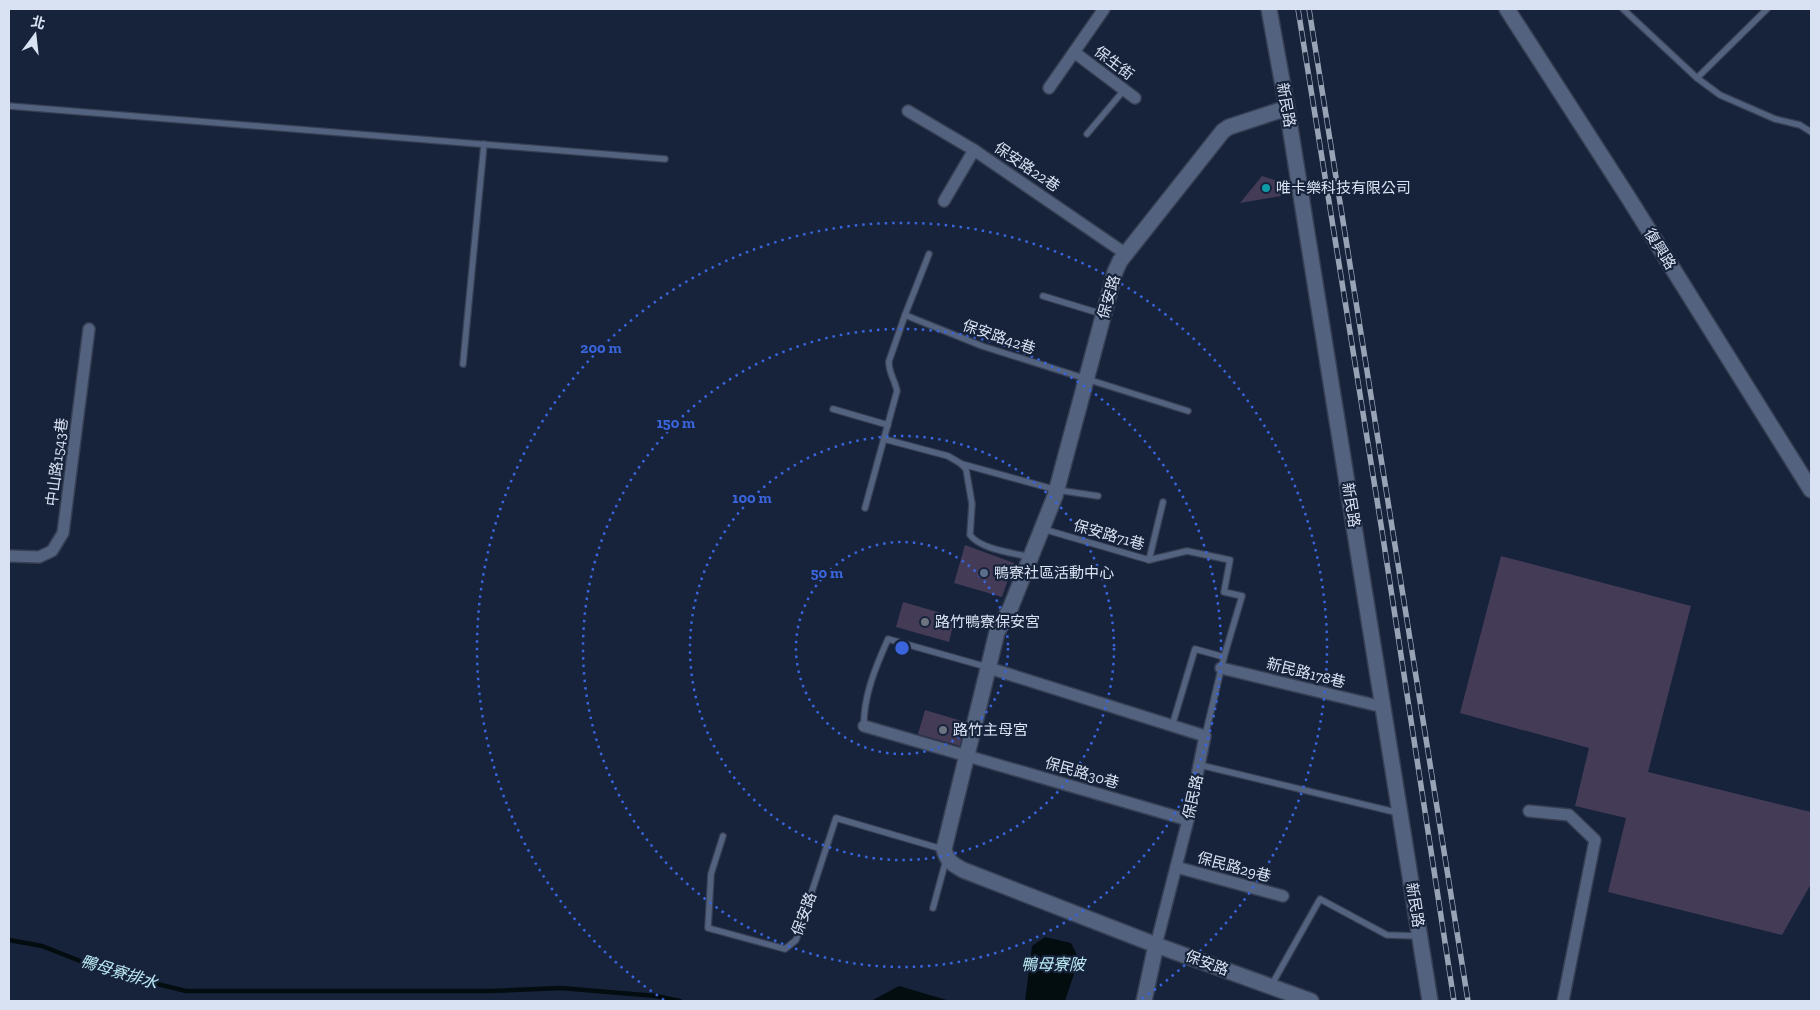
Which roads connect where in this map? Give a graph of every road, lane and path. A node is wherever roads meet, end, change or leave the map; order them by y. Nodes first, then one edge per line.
1 (1104, 9) edge
2 (1269, 9) edge
3 (1507, 9) edge
4 (1623, 9) edge
5 (1767, 9) edge
6 (1074, 52) junction
7 (1697, 78) junction
8 (1049, 88) dead end
9 (1124, 90) junction
10 (1135, 98) dead end
11 (9, 106) edge
12 (1287, 108) junction
13 (908, 111) dead end
14 (1811, 132) edge
15 (1086, 134) dead end
16 (484, 144) junction
17 (974, 150) junction
18 (665, 159) dead end
19 (944, 201) dead end
20 (929, 254) dead end
21 (1126, 254) junction
22 (1043, 296) dead end
23 (1104, 314) junction
24 (904, 315) junction
25 (89, 329) dead end
26 (463, 364) dead end
27 (1087, 379) junction
28 (833, 408) dead end
29 (1188, 411) dead end
30 (888, 425) junction
31 (884, 439) junction
32 (960, 463) junction
33 (1057, 490) junction
34 (1811, 490) edge
35 (1098, 496) dead end
36 (1162, 502) dead end
37 (865, 508) dead end
38 (1042, 529) junction
39 (9, 556) edge
40 (1032, 558) junction
41 (1149, 560) junction
42 (1223, 662) junction
43 (989, 668) junction
44 (1383, 708) junction
45 (864, 726) joint
46 (1172, 726) junction
47 (1205, 736) junction
48 (967, 755) junction
49 (1200, 765) junction
50 (1529, 810) dead end
51 (1400, 813) junction
52 (1188, 820) junction
53 (722, 836) dead end
54 (945, 853) junction
55 (1176, 866) junction
56 (1283, 896) dead end
57 (933, 908) dead end
58 (1420, 936) junction
59 (1156, 945) junction
60 (1270, 986) junction
61 (1144, 1001) edge
62 (1311, 1001) edge
63 (1430, 1001) edge
64 (1563, 1001) edge

1 - 6 street
2 - 12 street, 新民路
3 - 34 street, 復興路
4 - 7 lane
5 - 7 lane
6 - 8 street
6 - 9 street, 保生街
7 - 14 lane
9 - 10 street, 保生街
9 - 15 lane
11 - 16 lane
12 - 21 street, 保安路
12 - 44 street, 新民路
13 - 17 street, 保安路22巷
16 - 18 lane
16 - 26 lane
17 - 19 street
17 - 21 street, 保安路22巷
20 - 24 lane
21 - 23 street, 保安路
22 - 23 lane
23 - 27 street, 保安路
24 - 27 lane, 保安路42巷
24 - 30 lane
25 - 39 street, 中山路1543巷
27 - 29 lane, 保安路42巷
27 - 33 street, 保安路
28 - 30 lane
30 - 31 lane
31 - 32 lane
31 - 37 lane
32 - 33 lane
32 - 40 lane
33 - 35 lane
33 - 38 street, 保安路
36 - 41 lane
38 - 40 street, 保安路
38 - 41 lane, 保安路71巷
40 - 43 street, 保安路
41 - 42 lane, 保安路71巷
42 - 44 street, 新民路178巷
42 - 46 lane
42 - 47 lane
43 - 45 lane
43 - 46 street
43 - 48 street, 保安路
44 - 51 street, 新民路
45 - 48 street
46 - 47 street
47 - 49 street
48 - 52 street, 保民路30巷
48 - 54 street, 保安路
49 - 51 lane, 保民路
49 - 52 street, 保民路
50 - 64 street
51 - 58 street, 新民路
52 - 55 street, 保民路
53 - 54 lane, 保安路
54 - 57 lane
54 - 59 street, 保安路
55 - 56 street, 保民路29巷
55 - 59 street, 保民路
58 - 60 lane
58 - 63 street, 新民路
59 - 60 street, 保安路
59 - 61 street, 保民路
60 - 62 street, 保安路

